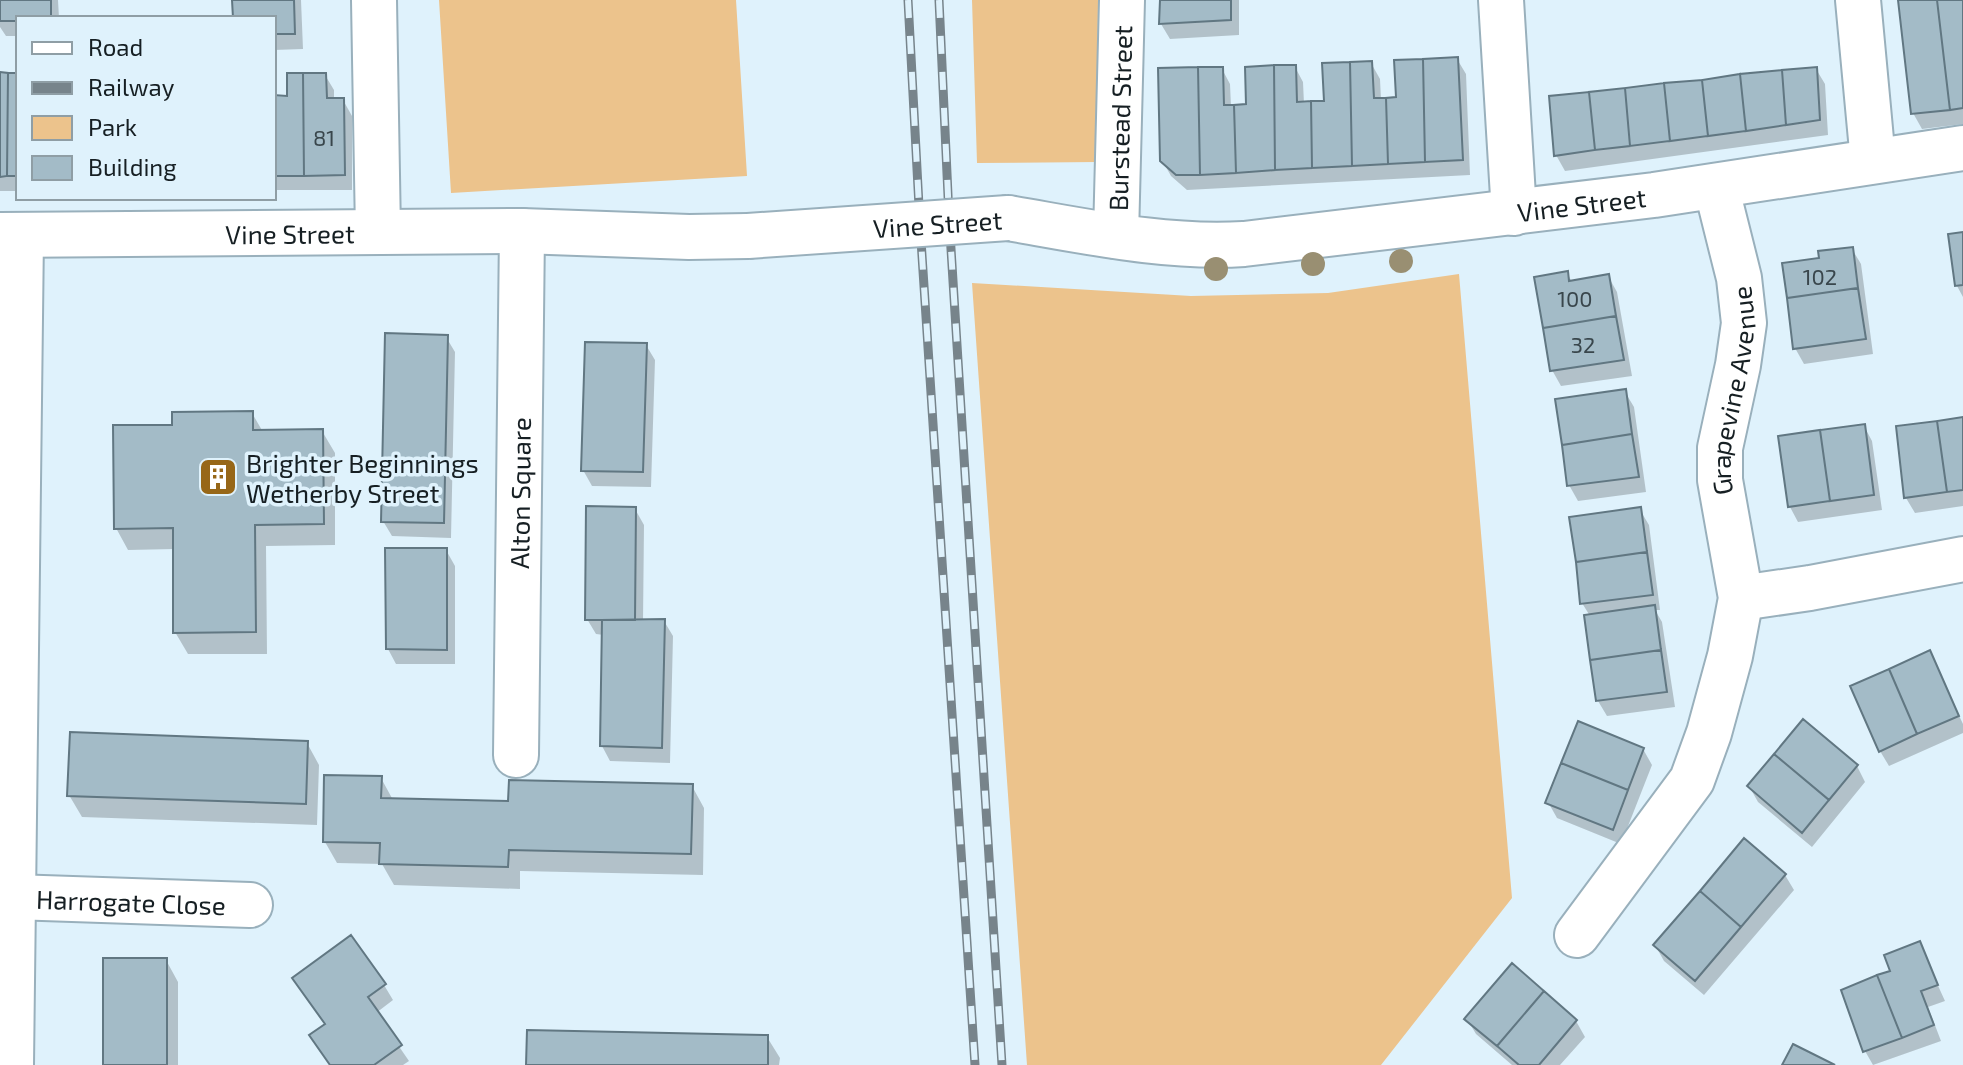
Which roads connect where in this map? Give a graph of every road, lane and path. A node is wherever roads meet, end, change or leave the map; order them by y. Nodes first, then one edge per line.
1 (374, 0) edge
2 (1122, 0) edge
3 (1501, 0) edge
4 (1858, 0) edge
5 (1963, 148) edge
6 (1873, 161) junction
7 (1716, 186) junction
8 (1514, 213) junction
9 (522, 231) junction
10 (378, 232) junction
11 (11, 235) edge
12 (1116, 236) junction
13 (1963, 559) edge
14 (1741, 598) junction
15 (516, 755) dead end
16 (13, 897) junction
17 (250, 905) dead end
18 (1577, 935) dead end
19 (11, 1065) edge

1 - 10 street
2 - 12 street, Burstead Street
3 - 8 street
4 - 6 street
5 - 6 street, Vine Street
6 - 7 street, Vine Street
7 - 8 street, Vine Street
7 - 14 street, Grapevine Avenue
8 - 12 street, Vine Street
9 - 10 street, Vine Street
9 - 12 street, Vine Street, bridge
9 - 15 street, Alton Square
10 - 11 street, Vine Street
11 - 16 street
13 - 14 street
14 - 18 street, Grapevine Avenue
16 - 17 street, Harrogate Close
16 - 19 street

